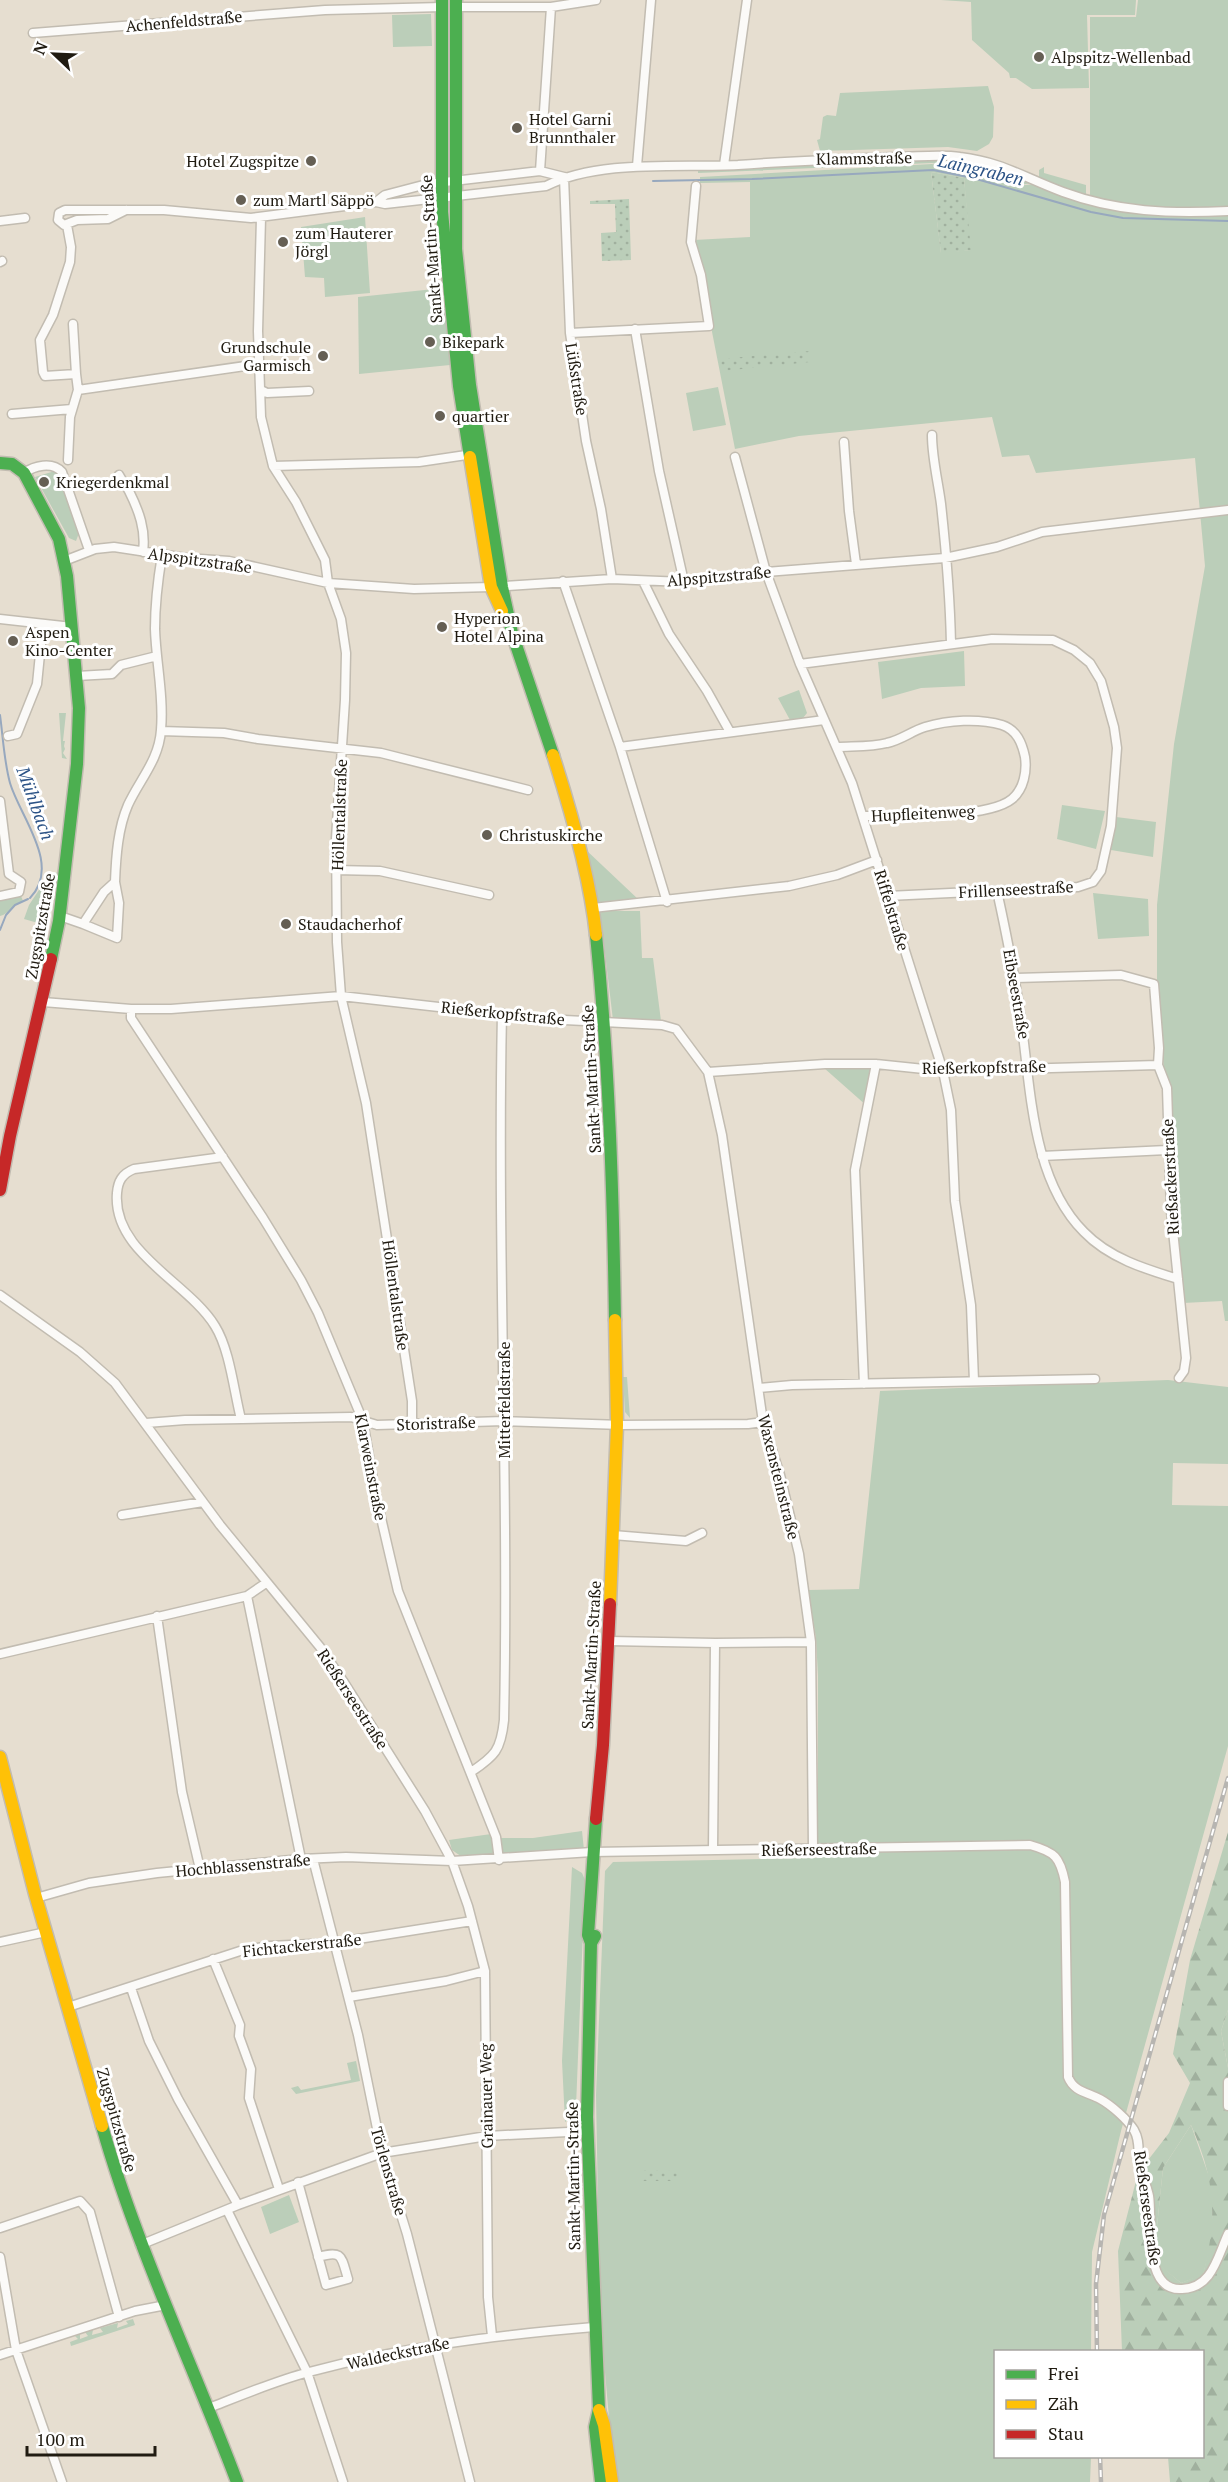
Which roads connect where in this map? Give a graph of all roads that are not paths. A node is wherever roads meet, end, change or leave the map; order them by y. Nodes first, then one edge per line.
1 (596, 0) edge
2 (651, 0) edge
3 (747, 0) edge
4 (456, 3) edge
5 (442, 4) edge
6 (551, 7) junction
7 (33, 33) dead end
8 (724, 165) junction
9 (637, 166) junction
10 (540, 171) junction
11 (564, 177) junction
12 (456, 182) junction
13 (441, 183) junction
14 (696, 186) dead end
15 (456, 196) junction
16 (441, 198) junction
17 (376, 202) junction
18 (126, 210) junction
19 (1228, 211) edge
20 (25, 218) dead end
21 (261, 218) junction
22 (0, 221) edge
23 (66, 225) junction
24 (73, 324) dead end
25 (634, 329) junction
26 (570, 333) junction
27 (259, 364) junction
28 (76, 374) junction
29 (78, 390) junction
30 (261, 390) junction
31 (309, 391) dead end
32 (72, 409) junction
33 (12, 414) dead end
34 (932, 435) dead end
35 (844, 442) dead end
36 (475, 454) junction
37 (735, 457) dead end
38 (68, 460) dead end
39 (0, 463) edge
40 (273, 466) junction
41 (24, 473) junction
42 (119, 475) dead end
43 (1228, 510) edge
44 (89, 550) junction
45 (139, 551) junction
46 (162, 555) junction
47 (945, 558) junction
48 (64, 561) junction
49 (856, 564) junction
50 (766, 572) junction
51 (612, 579) junction
52 (563, 581) junction
53 (643, 581) junction
54 (684, 582) junction
55 (328, 583) junction
56 (496, 587) junction
57 (2, 619) edge
58 (43, 624) junction
59 (72, 627) junction
60 (951, 644) junction
61 (157, 656) junction
62 (800, 664) junction
63 (77, 676) junction
64 (824, 720) junction
65 (161, 731) junction
66 (730, 732) junction
67 (8, 736) dead end
68 (341, 747) junction
69 (620, 747) junction
70 (837, 747) junction
71 (528, 790) dead end
72 (0, 801) edge
73 (863, 816) junction
74 (877, 860) junction
75 (336, 870) junction
76 (115, 882) junction
77 (997, 891) junction
78 (489, 895) dead end
79 (0, 896) edge
80 (888, 897) junction
81 (667, 902) junction
82 (593, 908) junction
83 (60, 916) junction
84 (83, 924) junction
85 (1015, 978) junction
86 (341, 996) junction
87 (43, 1002) junction
88 (131, 1009) junction
89 (502, 1014) junction
90 (605, 1023) junction
91 (876, 1064) junction
92 (1158, 1065) junction
93 (1028, 1067) junction
94 (943, 1071) junction
95 (708, 1072) junction
96 (1167, 1150) junction
97 (223, 1156) junction
98 (1042, 1156) junction
99 (2, 1168) edge
100 (0, 1190) edge
101 (1178, 1279) junction
102 (0, 1295) edge
103 (1182, 1374) dead end
104 (1095, 1379) dead end
105 (974, 1381) junction
106 (864, 1384) junction
107 (759, 1388) junction
108 (241, 1419) junction
109 (363, 1421) junction
110 (504, 1421) junction
111 (763, 1422) junction
112 (146, 1423) junction
113 (412, 1423) junction
114 (617, 1425) junction
115 (203, 1502) junction
116 (122, 1515) dead end
117 (702, 1533) dead end
118 (613, 1535) junction
119 (266, 1583) junction
120 (247, 1596) junction
121 (157, 1616) junction
122 (609, 1641) junction
123 (811, 1642) junction
124 (715, 1643) junction
125 (0, 1654) edge
126 (0, 1757) edge
127 (471, 1772) junction
128 (813, 1848) junction
129 (713, 1850) junction
130 (596, 1852) junction
131 (301, 1859) junction
132 (313, 1859) junction
133 (499, 1860) junction
134 (452, 1861) junction
135 (200, 1869) junction
136 (36, 1898) junction
137 (472, 1921) junction
138 (46, 1932) junction
139 (0, 1942) edge
140 (333, 1943) junction
141 (213, 1959) junction
142 (485, 1971) junction
143 (130, 1988) junction
144 (349, 1997) junction
145 (68, 2007) junction
146 (1228, 2082) edge
147 (1228, 2106) edge
148 (588, 2131) junction
149 (488, 2136) junction
150 (382, 2153) junction
151 (298, 2182) junction
152 (279, 2189) junction
153 (238, 2205) junction
154 (227, 2210) junction
155 (0, 2228) edge
156 (1228, 2234) edge
157 (140, 2245) junction
158 (0, 2257) edge
159 (318, 2257) dead end
160 (166, 2305) junction
161 (119, 2317) junction
162 (594, 2327) junction
163 (492, 2336) junction
164 (434, 2344) junction
165 (16, 2350) junction
166 (0, 2355) edge
167 (307, 2372) junction
168 (209, 2408) junction
169 (599, 2409) junction
170 (62, 2482) edge
171 (237, 2482) edge
172 (343, 2482) edge
173 (470, 2482) edge
174 (601, 2482) edge
175 (612, 2482) edge

1 - 6 street
2 - 9 street
3 - 8 street
4 - 6 street
4 - 12 main road, Sankt-Martin-Straße
5 - 7 street, Achenfeldstraße
5 - 13 main road, Sankt-Martin-Straße
6 - 10 street
8 - 9 street, Klammstraße
8 - 19 street, Klammstraße
9 - 11 street, Klammstraße
10 - 11 street, Klammstraße
10 - 12 street, Klammstraße
11 - 15 street, Klammstraße
11 - 26 street, Lüßstraße
12 - 13 street, Klammstraße
12 - 15 main road, Sankt-Martin-Straße
13 - 16 main road, Sankt-Martin-Straße
13 - 17 street, Klammstraße
14 - 25 street
15 - 16 street, Klammstraße
15 - 36 main road, Sankt-Martin-Straße
16 - 17 street, Klammstraße
16 - 36 main road, Sankt-Martin-Straße
17 - 21 street, Klammstraße
18 - 21 street, Klammstraße
18 - 23 street, Klammstraße
18 - 23 street, Klammstraße
20 - 22 street
21 - 27 street, Höllentalstraße
23 - 28 street
24 - 28 street
25 - 26 street
25 - 54 street
26 - 51 street, Lüßstraße
27 - 29 street
27 - 30 street, Höllentalstraße
28 - 29 street
29 - 32 street
30 - 31 street
30 - 40 street, Höllentalstraße
32 - 33 street
32 - 38 street
34 - 47 street
35 - 49 street
36 - 40 street
36 - 56 main road, Sankt-Martin-Straße
37 - 50 street, Riffelstraße
39 - 41 main road
40 - 55 street, Höllentalstraße
41 - 44 street
41 - 48 main road, Zugspitzstraße
42 - 45 street
43 - 47 street, Alpspitzstraße
44 - 45 street, Alpspitzstraße
44 - 48 street, Alpspitzstraße
45 - 46 street, Alpspitzstraße
46 - 55 street, Alpspitzstraße
46 - 61 street
47 - 49 street, Alpspitzstraße
47 - 60 street
48 - 59 main road, Zugspitzstraße
49 - 50 street, Alpspitzstraße
50 - 54 street, Alpspitzstraße
50 - 62 street, Riffelstraße
51 - 52 street, Alpspitzstraße
51 - 53 street, Alpspitzstraße
52 - 56 street, Alpspitzstraße
52 - 69 street
53 - 54 street, Alpspitzstraße
53 - 66 street
55 - 56 street, Alpspitzstraße
55 - 68 street, Höllentalstraße
56 - 82 main road, Sankt-Martin-Straße
57 - 58 street
58 - 59 street
58 - 67 street
59 - 63 main road, Zugspitzstraße
60 - 62 street, Frillenseestraße
60 - 77 street, Frillenseestraße
61 - 63 street
61 - 65 street
62 - 64 street, Riffelstraße
63 - 83 main road, Zugspitzstraße
64 - 66 street
64 - 70 street, Riffelstraße
65 - 68 street
65 - 76 street
66 - 69 street
68 - 71 street
68 - 75 street, Höllentalstraße
69 - 81 street
70 - 73 street, Riffelstraße
70 - 73 street, Hupfleitenweg
72 - 79 street
73 - 74 street, Riffelstraße
74 - 80 street, Riffelstraße
74 - 81 street
75 - 78 street
75 - 86 street, Höllentalstraße
76 - 84 street
76 - 84 street
77 - 80 street, Frillenseestraße
77 - 85 street, Eibseestraße
80 - 94 street, Riffelstraße
81 - 82 street
82 - 90 main road, Sankt-Martin-Straße
83 - 84 street
83 - 87 main road, Zugspitzstraße
85 - 92 street, Rießackerstraße
85 - 93 street, Eibseestraße
86 - 88 street, Rießerkopfstraße
86 - 89 street, Rießerkopfstraße
86 - 113 street, Höllentalstraße
87 - 88 street, Rießerkopfstraße
87 - 99 main road, Zugspitzstraße
88 - 97 street, Klarweinstraße
89 - 90 street, Rießerkopfstraße
89 - 110 street, Mitterfeldstraße
90 - 95 street, Rießerkopfstraße
90 - 114 main road, Sankt-Martin-Straße
91 - 94 street, Rießerkopfstraße
91 - 95 street, Rießerkopfstraße
91 - 106 street
92 - 93 street, Rießerkopfstraße
92 - 96 street, Rießackerstraße
93 - 94 street, Rießerkopfstraße
93 - 98 street, Eibseestraße
94 - 105 street, Riffelstraße
95 - 107 street, Waxensteinstraße
96 - 98 street
96 - 101 street, Rießackerstraße
97 - 108 street
97 - 109 street, Klarweinstraße
98 - 101 street, Eibseestraße
99 - 100 main road, Zugspitzstraße
101 - 103 street, Rießackerstraße
102 - 112 street, Rießerseestraße
104 - 105 street
105 - 106 street
106 - 107 street
107 - 111 street, Waxensteinstraße
108 - 109 street, Storistraße
108 - 112 street, Storistraße
109 - 113 street, Storistraße
109 - 127 street, Klarweinstraße
110 - 113 street, Storistraße
110 - 114 street, Storistraße
110 - 127 street, Mitterfeldstraße
111 - 114 street, Storistraße
111 - 123 street, Waxensteinstraße
112 - 115 street, Rießerseestraße
114 - 118 main road, Sankt-Martin-Straße
115 - 116 street
115 - 119 street, Rießerseestraße
117 - 118 street
118 - 122 main road, Sankt-Martin-Straße
119 - 120 street
119 - 134 street, Rießerseestraße
120 - 121 street
120 - 131 street
121 - 125 street
121 - 135 street
122 - 124 street
122 - 130 main road, Sankt-Martin-Straße
123 - 124 street
123 - 128 street, Waxensteinstraße
124 - 129 street
126 - 136 main road, Zugspitzstraße
127 - 133 street, Klarweinstraße
128 - 129 street, Rießerseestraße
128 - 156 street, Rießerseestraße
129 - 130 street, Rießerseestraße
130 - 133 street, Rießerseestraße
130 - 148 main road, Sankt-Martin-Straße
131 - 132 street, Hochblassenstraße
131 - 135 street, Hochblassenstraße
132 - 134 street, Hochblassenstraße
132 - 140 street, Törlenstraße
133 - 134 street, Rießerseestraße
134 - 137 street, Grainauer Weg
135 - 136 street, Hochblassenstraße
136 - 138 main road, Zugspitzstraße
137 - 140 street, Fichtackerstraße
137 - 142 street, Grainauer Weg
138 - 139 street
138 - 145 main road, Zugspitzstraße
140 - 141 street, Fichtackerstraße
140 - 144 street, Törlenstraße
141 - 143 street, Fichtackerstraße
141 - 152 street
142 - 144 street
142 - 149 street, Grainauer Weg
143 - 145 street, Fichtackerstraße
143 - 153 street
144 - 150 street, Törlenstraße
145 - 157 main road, Zugspitzstraße
146 - 147 street
148 - 149 street
148 - 162 main road, Sankt-Martin-Straße
149 - 150 street
149 - 163 street, Grainauer Weg
150 - 151 street
150 - 164 street, Törlenstraße
151 - 152 street
151 - 159 street
152 - 153 street
153 - 154 street
154 - 157 street
154 - 167 street
155 - 161 street
157 - 160 main road, Zugspitzstraße
158 - 165 street
160 - 161 street
160 - 168 main road, Zugspitzstraße
161 - 165 street
162 - 163 street, Waldeckstraße
162 - 169 main road, Sankt-Martin-Straße
163 - 164 street, Waldeckstraße
164 - 167 street, Waldeckstraße
164 - 173 street, Törlenstraße
165 - 166 street
165 - 170 street
167 - 168 street, Waldeckstraße
167 - 172 street
168 - 171 main road, Zugspitzstraße
169 - 174 main road, Sankt-Martin-Straße
169 - 175 main road, Sankt-Martin-Straße

